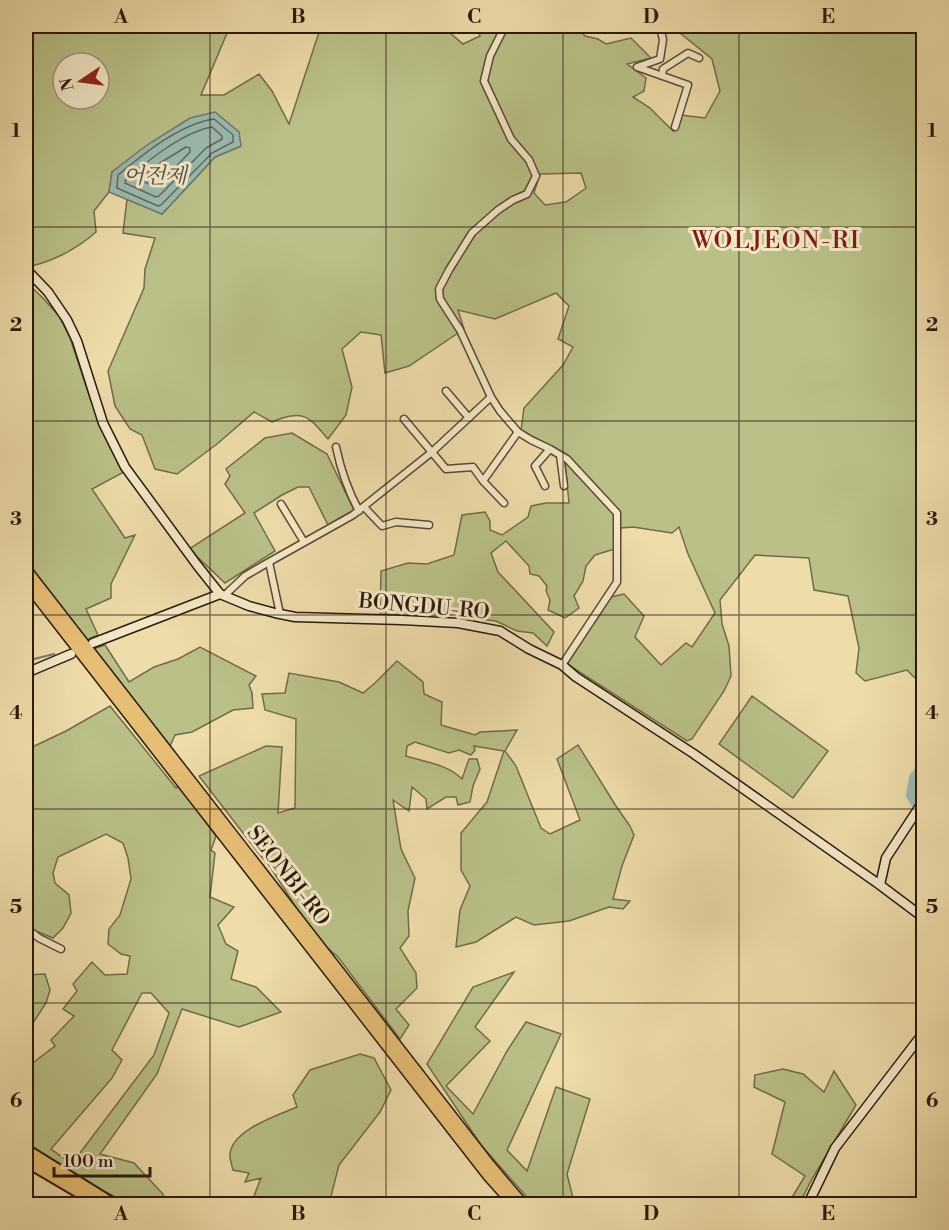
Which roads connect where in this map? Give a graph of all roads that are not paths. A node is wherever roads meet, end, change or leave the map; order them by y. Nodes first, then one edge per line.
1 (505, 26) edge
2 (660, 26) edge
3 (699, 58) dead end
4 (662, 76) junction
5 (675, 127) dead end
6 (26, 269) edge
7 (446, 391) dead end
8 (491, 397) junction
9 (470, 417) junction
10 (404, 419) dead end
11 (518, 432) junction
12 (336, 447) dead end
13 (550, 448) junction
14 (432, 452) junction
15 (560, 455) junction
16 (483, 481) junction
17 (545, 486) dead end
18 (564, 486) dead end
19 (504, 503) dead end
20 (281, 504) dead end
21 (361, 509) junction
22 (429, 525) dead end
23 (304, 542) junction
24 (269, 561) junction
25 (26, 569) edge
26 (26, 582) edge
27 (222, 594) junction
28 (280, 614) junction
29 (93, 644) dead end
30 (71, 654) dead end
31 (562, 665) junction
32 (26, 673) edge
33 (924, 800) edge
34 (880, 885) junction
35 (924, 918) edge
36 (26, 928) edge
37 (62, 949) dead end
38 (924, 1032) edge
39 (26, 1150) edge
40 (26, 1161) edge
41 (99, 1204) edge
42 (113, 1204) edge
43 (513, 1204) edge
44 (523, 1204) edge
45 (808, 1204) edge

1 - 8 street
2 - 4 street
3 - 4 street
4 - 5 street
6 - 27 main road, BONGDU-RO
7 - 9 street
8 - 9 street
8 - 11 street
9 - 14 street
10 - 14 street
11 - 13 street
11 - 16 street
12 - 21 street
13 - 15 street
13 - 17 street
14 - 16 street
14 - 21 street
15 - 18 street
15 - 31 street
16 - 19 street
20 - 23 street
21 - 22 street
21 - 23 street
23 - 24 street
24 - 27 street
24 - 28 street
25 - 44 main road, SEONBI-RO
26 - 43 main road, SEONBI-RO
27 - 28 main road, BONGDU-RO
27 - 29 main road
28 - 31 main road, BONGDU-RO
30 - 32 main road
31 - 34 main road, BONGDU-RO
33 - 34 main road
34 - 35 main road, BONGDU-RO
36 - 37 street
38 - 45 main road
39 - 42 highway
40 - 41 highway

